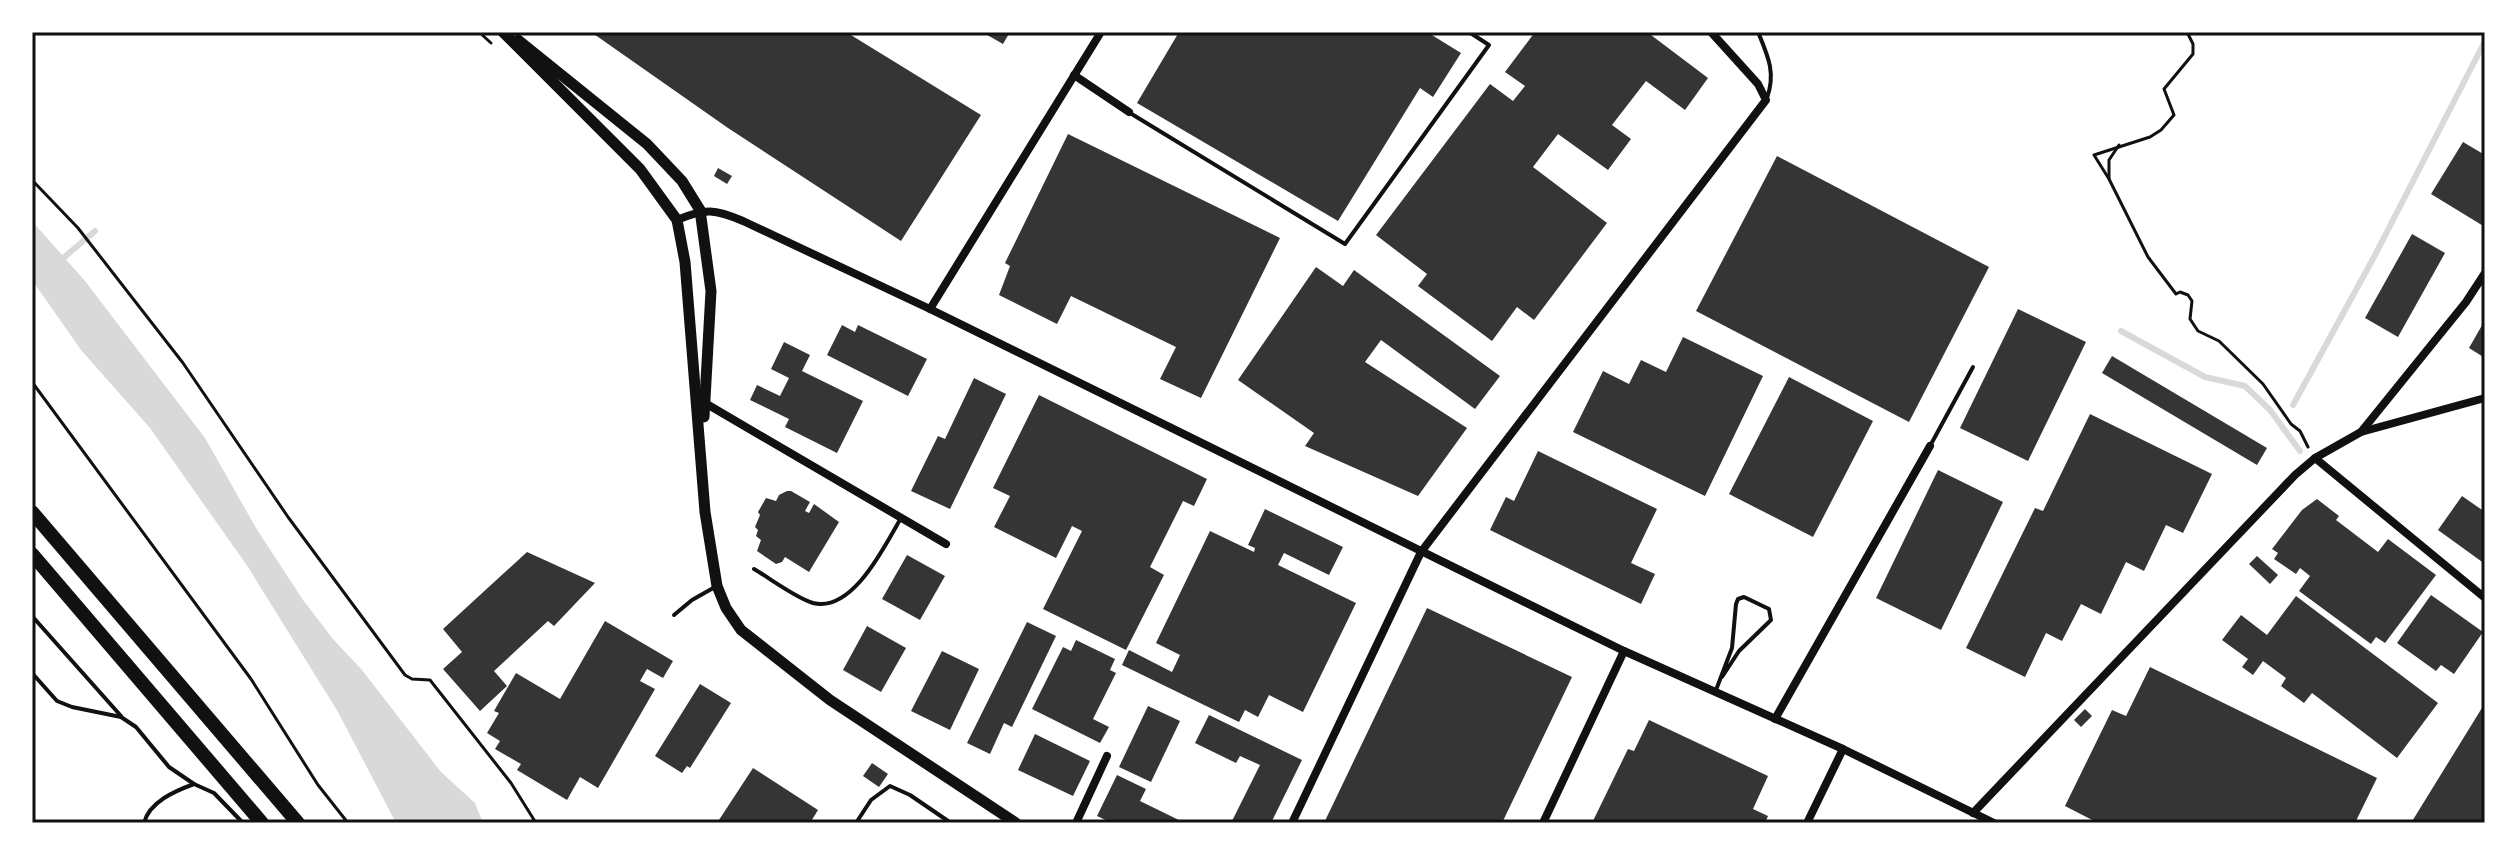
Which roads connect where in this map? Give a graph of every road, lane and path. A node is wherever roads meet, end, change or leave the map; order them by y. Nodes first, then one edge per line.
1 (506, 32) edge
2 (1101, 32) edge
3 (1469, 32) edge
4 (1711, 32) edge
5 (1758, 32) edge
6 (2187, 32) edge
7 (1074, 75) junction
8 (1766, 100) junction
9 (1129, 112) joint
10 (2119, 145) junction
11 (2109, 179) junction
12 (32, 180) edge
13 (700, 210) junction
14 (677, 220) junction
15 (2485, 273) edge
16 (930, 309) junction
17 (1973, 367) dead end
18 (32, 382) edge
19 (2485, 398) edge
20 (705, 403) junction
21 (2361, 432) junction
22 (1930, 446) joint
23 (700, 458) junction
24 (2315, 458) junction
25 (32, 512) edge
26 (901, 518) junction
27 (946, 544) dead end
28 (1421, 552) junction
29 (32, 554) edge
30 (754, 569) dead end
31 (717, 586) junction
32 (2485, 598) edge
33 (674, 615) dead end
34 (32, 616) edge
35 (1624, 651) junction
36 (32, 673) edge
37 (1722, 677) junction
38 (1715, 692) junction
39 (121, 717) junction
40 (1775, 719) junction
41 (1843, 749) junction
42 (1107, 756) dead end
43 (194, 784) junction
44 (1973, 813) junction
45 (144, 823) edge
46 (243, 823) edge
47 (262, 823) edge
48 (298, 823) edge
49 (348, 823) edge
50 (536, 823) edge
51 (856, 823) edge
52 (951, 823) edge
53 (1016, 823) edge
54 (1076, 823) edge
55 (1292, 823) edge
56 (1543, 823) edge
57 (1807, 823) edge
58 (1994, 823) edge

1 - 13 street
1 - 14 street
2 - 7 street
3 - 9 lane
4 - 8 street
5 - 8 lane
6 - 10 path
7 - 9 street
7 - 16 street
8 - 28 street
10 - 11 path
10 - 11 path
11 - 24 path
12 - 50 path
13 - 14 street
13 - 16 street
13 - 20 street
14 - 23 street
15 - 21 street
16 - 28 street
17 - 22 lane
18 - 49 path
19 - 21 street
20 - 23 street
20 - 26 street
21 - 24 street
22 - 40 street
23 - 31 street
24 - 32 street
24 - 44 street
25 - 48 highway
26 - 27 street
26 - 30 lane
28 - 35 street
28 - 55 street
29 - 47 highway
31 - 33 lane
31 - 53 street
34 - 39 lane
35 - 38 street
35 - 56 street
36 - 39 lane
37 - 37 lane
37 - 38 lane
38 - 40 street
39 - 43 lane
40 - 41 street
41 - 44 street
41 - 57 street
42 - 54 street
43 - 45 lane
43 - 46 lane
44 - 58 street
51 - 52 lane

